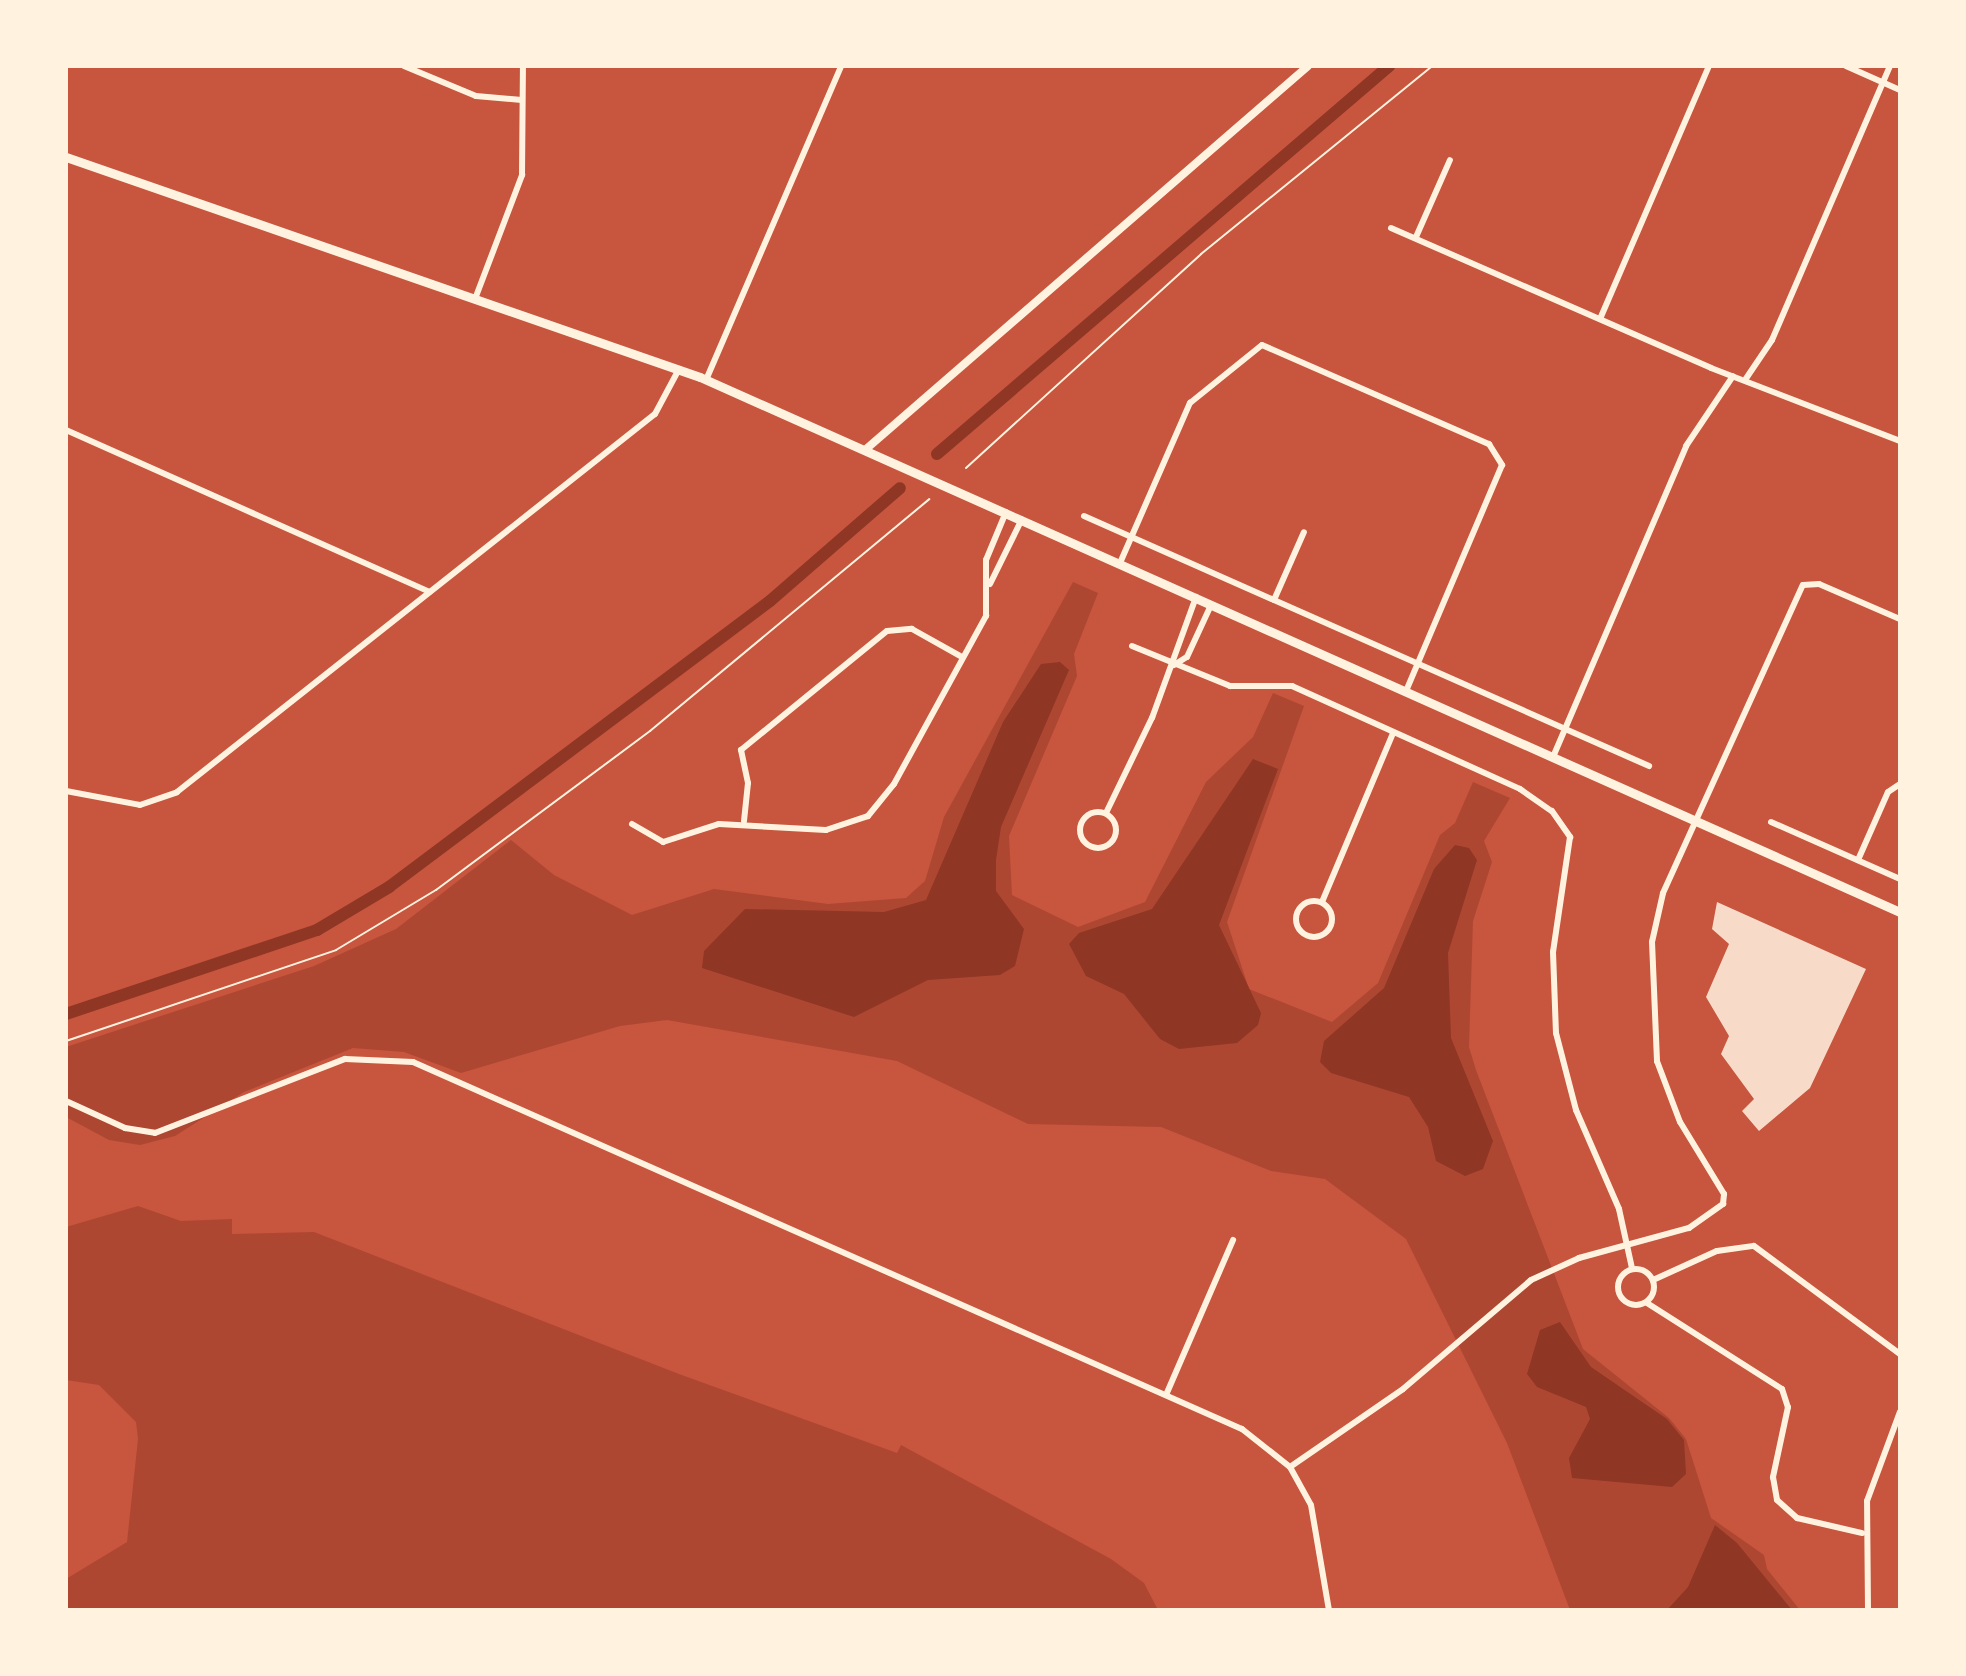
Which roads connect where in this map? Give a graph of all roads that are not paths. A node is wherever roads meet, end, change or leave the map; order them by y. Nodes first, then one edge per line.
1 (404, 66) edge
2 (523, 66) edge
3 (841, 66) edge
4 (1308, 66) edge
5 (1709, 66) edge
6 (1846, 66) edge
7 (1890, 66) edge
8 (1883, 82) junction
9 (1900, 90) edge
10 (522, 100) junction
11 (66, 157) edge
12 (1450, 160) dead end
13 (1391, 228) dead end
14 (1416, 237) junction
15 (475, 299) junction
16 (1600, 319) junction
17 (679, 369) junction
18 (1733, 376) junction
19 (706, 380) junction
20 (1745, 380) junction
21 (66, 430) edge
22 (1900, 441) edge
23 (865, 450) junction
24 (1006, 512) junction
25 (1084, 516) dead end
26 (1022, 519) junction
27 (1304, 532) dead end
28 (1132, 536) junction
29 (1120, 563) junction
30 (990, 584) junction
31 (430, 592) junction
32 (1196, 596) junction
33 (1274, 600) junction
34 (1211, 603) junction
35 (1900, 619) edge
36 (1179, 636) junction
37 (1193, 643) junction
38 (1132, 646) dead end
39 (962, 657) junction
40 (1417, 663) junction
41 (1174, 665) junction
42 (1406, 691) junction
43 (1564, 729) junction
44 (1393, 733) junction
45 (1553, 757) junction
46 (1649, 766) dead end
47 (1900, 784) edge
48 (66, 791) edge
49 (1106, 813) junction
50 (1695, 820) junction
51 (744, 821) junction
52 (1771, 822) dead end
53 (632, 824) dead end
54 (1858, 860) junction
55 (1900, 879) edge
56 (1322, 902) junction
57 (1900, 912) edge
58 (66, 1101) edge
59 (1233, 1240) dead end
60 (1628, 1246) junction
61 (1632, 1268) junction
62 (1653, 1280) junction
63 (1647, 1303) junction
64 (1900, 1354) edge
65 (1166, 1395) junction
66 (1900, 1412) edge
67 (1290, 1467) junction
68 (1862, 1533) junction
69 (1329, 1610) edge
70 (1868, 1610) edge

1 - 10 street
2 - 10 street
3 - 19 street
4 - 23 street
5 - 16 street
6 - 8 street
7 - 8 street
8 - 9 street
8 - 20 street
10 - 15 street
11 - 15 main road
12 - 14 street
13 - 14 street
14 - 16 street
15 - 17 main road
16 - 18 street
17 - 19 main road
17 - 31 street
18 - 20 street
18 - 43 street
19 - 23 main road
20 - 22 street
21 - 31 street
23 - 24 main road
24 - 26 main road
24 - 30 street
25 - 28 street
26 - 29 main road
26 - 30 street
27 - 33 street
28 - 29 street
28 - 33 street
28 - 40 street
29 - 32 main road
30 - 39 street
31 - 48 street
32 - 34 main road
32 - 36 street
33 - 40 street
34 - 37 street
34 - 42 main road
35 - 50 street
36 - 37 street
36 - 41 street
37 - 41 street
38 - 41 street
39 - 51 street
39 - 51 street
40 - 42 street
40 - 43 street
41 - 44 street
41 - 49 street
42 - 45 main road
43 - 45 street
43 - 46 street
44 - 56 street
44 - 60 street
45 - 50 main road
47 - 54 street
49 - 49 street
50 - 57 main road
50 - 60 street
51 - 53 street
52 - 54 street
54 - 55 street
56 - 56 street
58 - 65 street
59 - 65 street
60 - 61 street
60 - 67 street
61 - 62 street
61 - 63 street
62 - 63 street
62 - 64 street
63 - 68 street
65 - 67 street
66 - 68 street
67 - 69 street
68 - 70 street

